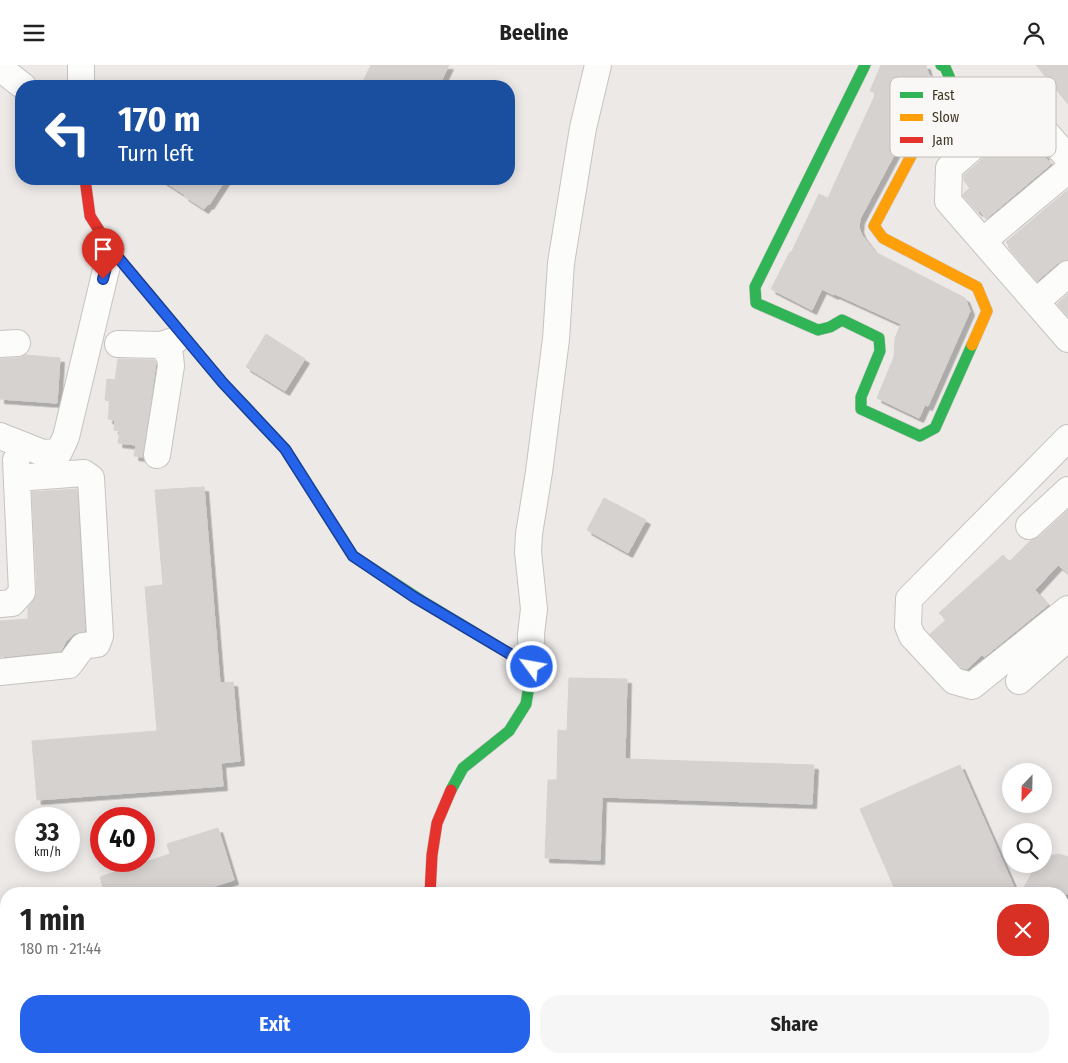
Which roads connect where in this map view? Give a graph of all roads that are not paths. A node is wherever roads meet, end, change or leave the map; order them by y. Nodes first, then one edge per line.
1 (81, 65) edge
2 (598, 65) edge
3 (865, 65) edge
4 (942, 65) edge
5 (0, 68) edge
6 (949, 77) edge
7 (15, 80) edge
8 (81, 80) edge
9 (1056, 144) edge
10 (911, 157) edge
11 (962, 157) edge
12 (1068, 158) edge
13 (1068, 170) edge
14 (86, 185) edge
15 (983, 241) junction
16 (111, 249) junction
17 (1068, 274) edge
18 (1036, 302) junction
19 (1068, 339) edge
20 (172, 341) junction
21 (118, 344) dead end
22 (1068, 438) edge
23 (8, 439) edge
24 (157, 455) dead end
25 (17, 478) junction
26 (1068, 490) edge
27 (1029, 526) dead end
28 (0, 604) edge
29 (1068, 609) edge
30 (1068, 638) edge
31 (532, 667) junction
32 (0, 673) edge
33 (1019, 681) dead end
34 (430, 887) edge

1 - 8 street
2 - 31 street
3 - 10 street
4 - 6 street
5 - 7 street
9 - 12 street
11 - 15 street
13 - 15 street
14 - 16 street
15 - 18 street
16 - 20 street
16 - 23 street
17 - 18 street
18 - 19 street
20 - 21 street
20 - 24 street
20 - 31 street
22 - 29 street
23 - 25 street
25 - 28 street
25 - 32 street
26 - 27 street
30 - 33 street
31 - 34 street

